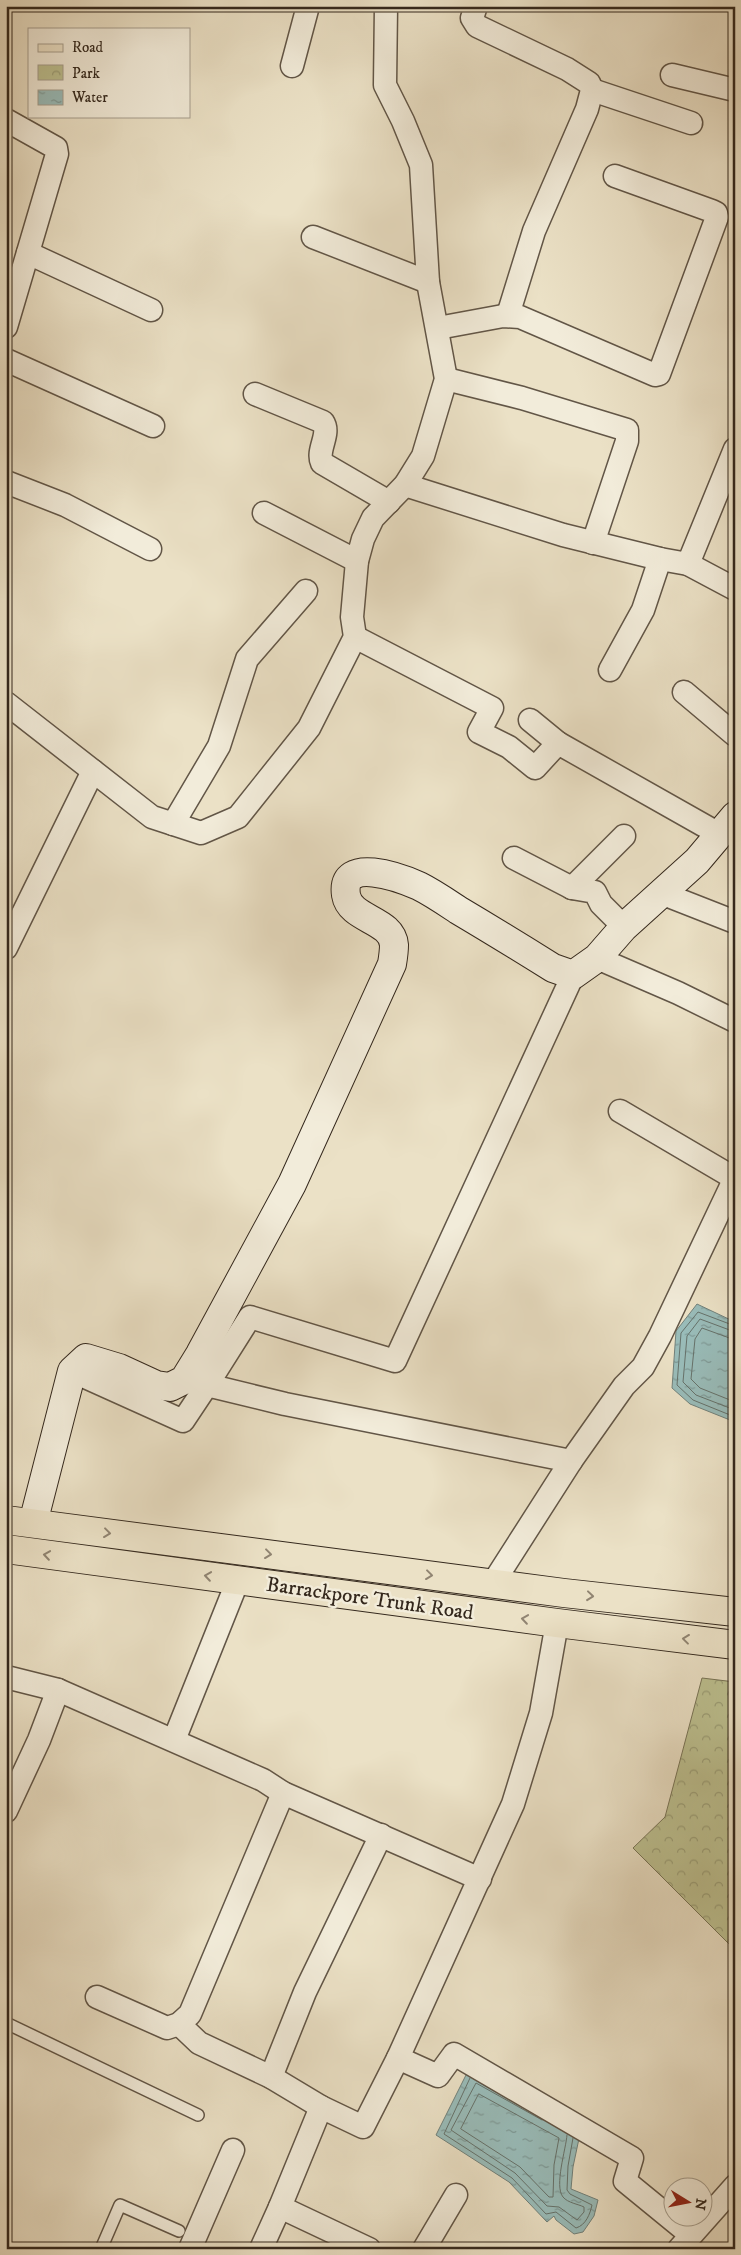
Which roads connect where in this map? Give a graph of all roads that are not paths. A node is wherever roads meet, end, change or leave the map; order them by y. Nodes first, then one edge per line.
1 (308, 6) edge
2 (386, 6) edge
3 (476, 6) edge
4 (292, 66) dead end
5 (672, 75) dead end
6 (592, 90) junction
7 (735, 90) edge
8 (6, 120) edge
9 (692, 123) dead end
10 (615, 176) dead end
11 (313, 238) dead end
12 (28, 254) junction
13 (428, 282) junction
14 (151, 310) dead end
15 (508, 315) junction
16 (6, 327) edge
17 (438, 328) junction
18 (6, 360) edge
19 (446, 379) junction
20 (255, 394) dead end
21 (153, 426) dead end
22 (735, 450) edge
23 (6, 482) edge
24 (405, 485) junction
25 (389, 502) junction
26 (264, 513) dead end
27 (593, 543) junction
28 (150, 549) dead end
29 (660, 559) junction
30 (357, 561) junction
31 (688, 564) junction
32 (735, 589) edge
33 (306, 591) dead end
34 (355, 637) junction
35 (610, 670) dead end
36 (684, 692) dead end
37 (6, 703) edge
38 (530, 720) dead end
39 (735, 735) edge
40 (558, 743) junction
41 (93, 771) junction
42 (731, 821) edge
43 (173, 824) junction
44 (624, 836) dead end
45 (514, 858) dead end
46 (572, 888) junction
47 (661, 893) junction
48 (735, 922) edge
49 (624, 927) junction
50 (6, 948) edge
51 (597, 958) junction
52 (573, 975) junction
53 (735, 1021) edge
54 (620, 1111) dead end
55 (734, 1178) edge
56 (72, 1371) junction
57 (207, 1385) junction
58 (571, 1461) junction
59 (6, 1520) edge
60 (33, 1524) junction
61 (6, 1549) edge
62 (238, 1580) junction
63 (493, 1583) junction
64 (735, 1612) edge
65 (557, 1624) junction
66 (735, 1645) edge
67 (6, 1677) edge
68 (58, 1690) junction
69 (174, 1740) junction
70 (283, 1793) junction
71 (6, 1811) edge
72 (381, 1835) junction
73 (480, 1879) junction
74 (97, 1996) dead end
75 (6, 2023) edge
76 (179, 2024) junction
77 (398, 2058) junction
78 (271, 2077) junction
79 (321, 2107) junction
80 (198, 2115) dead end
81 (233, 2150) dead end
82 (735, 2186) edge
83 (456, 2195) dead end
84 (280, 2207) junction
85 (184, 2240) edge
86 (685, 2242) edge
87 (100, 2249) edge
88 (261, 2249) edge
89 (369, 2249) edge
90 (424, 2249) edge

1 - 4 street
2 - 13 street
3 - 6 street
5 - 7 street
6 - 9 street
6 - 15 street
8 - 12 street
10 - 15 street
11 - 13 street
12 - 14 street
12 - 16 street
13 - 17 street
15 - 17 street
17 - 19 street
18 - 21 street
19 - 24 street
19 - 27 street
20 - 25 street
22 - 31 street
23 - 28 street
24 - 25 street
24 - 27 street
25 - 30 street
26 - 30 street
27 - 29 street
29 - 31 street
29 - 35 street
30 - 34 street
31 - 32 street
33 - 43 street
34 - 40 street
34 - 43 street
36 - 39 street
37 - 41 street
38 - 40 street
40 - 42 street
41 - 43 street
41 - 50 street
42 - 47 street
44 - 46 street
45 - 46 street
46 - 49 street
47 - 48 street
47 - 49 street
49 - 51 street
51 - 52 street
51 - 53 street
52 - 56 street
52 - 57 street
54 - 55 street
55 - 58 street
56 - 57 street
56 - 60 street
57 - 58 street
58 - 63 street
59 - 60 main road, Barrackpore Trunk Road
60 -> 63 main road, Barrackpore Trunk Road
62 -> 61 main road, Barrackpore Trunk Road
65 -> 62 main road, Barrackpore Trunk Road
62 - 69 street
63 -> 64 main road, Barrackpore Trunk Road
66 -> 65 main road, Barrackpore Trunk Road
65 - 73 street
67 - 68 street
68 - 69 street
68 - 71 street
69 - 70 street
70 - 72 street
70 - 76 street
72 - 73 street
72 - 78 street
73 - 77 street
74 - 76 street
75 - 80 lane
76 - 78 street
77 - 79 street
77 - 86 street
78 - 79 street
79 - 84 street
81 - 85 street
82 - 86 street
83 - 90 street
84 - 88 street
84 - 89 street
85 - 87 lane

